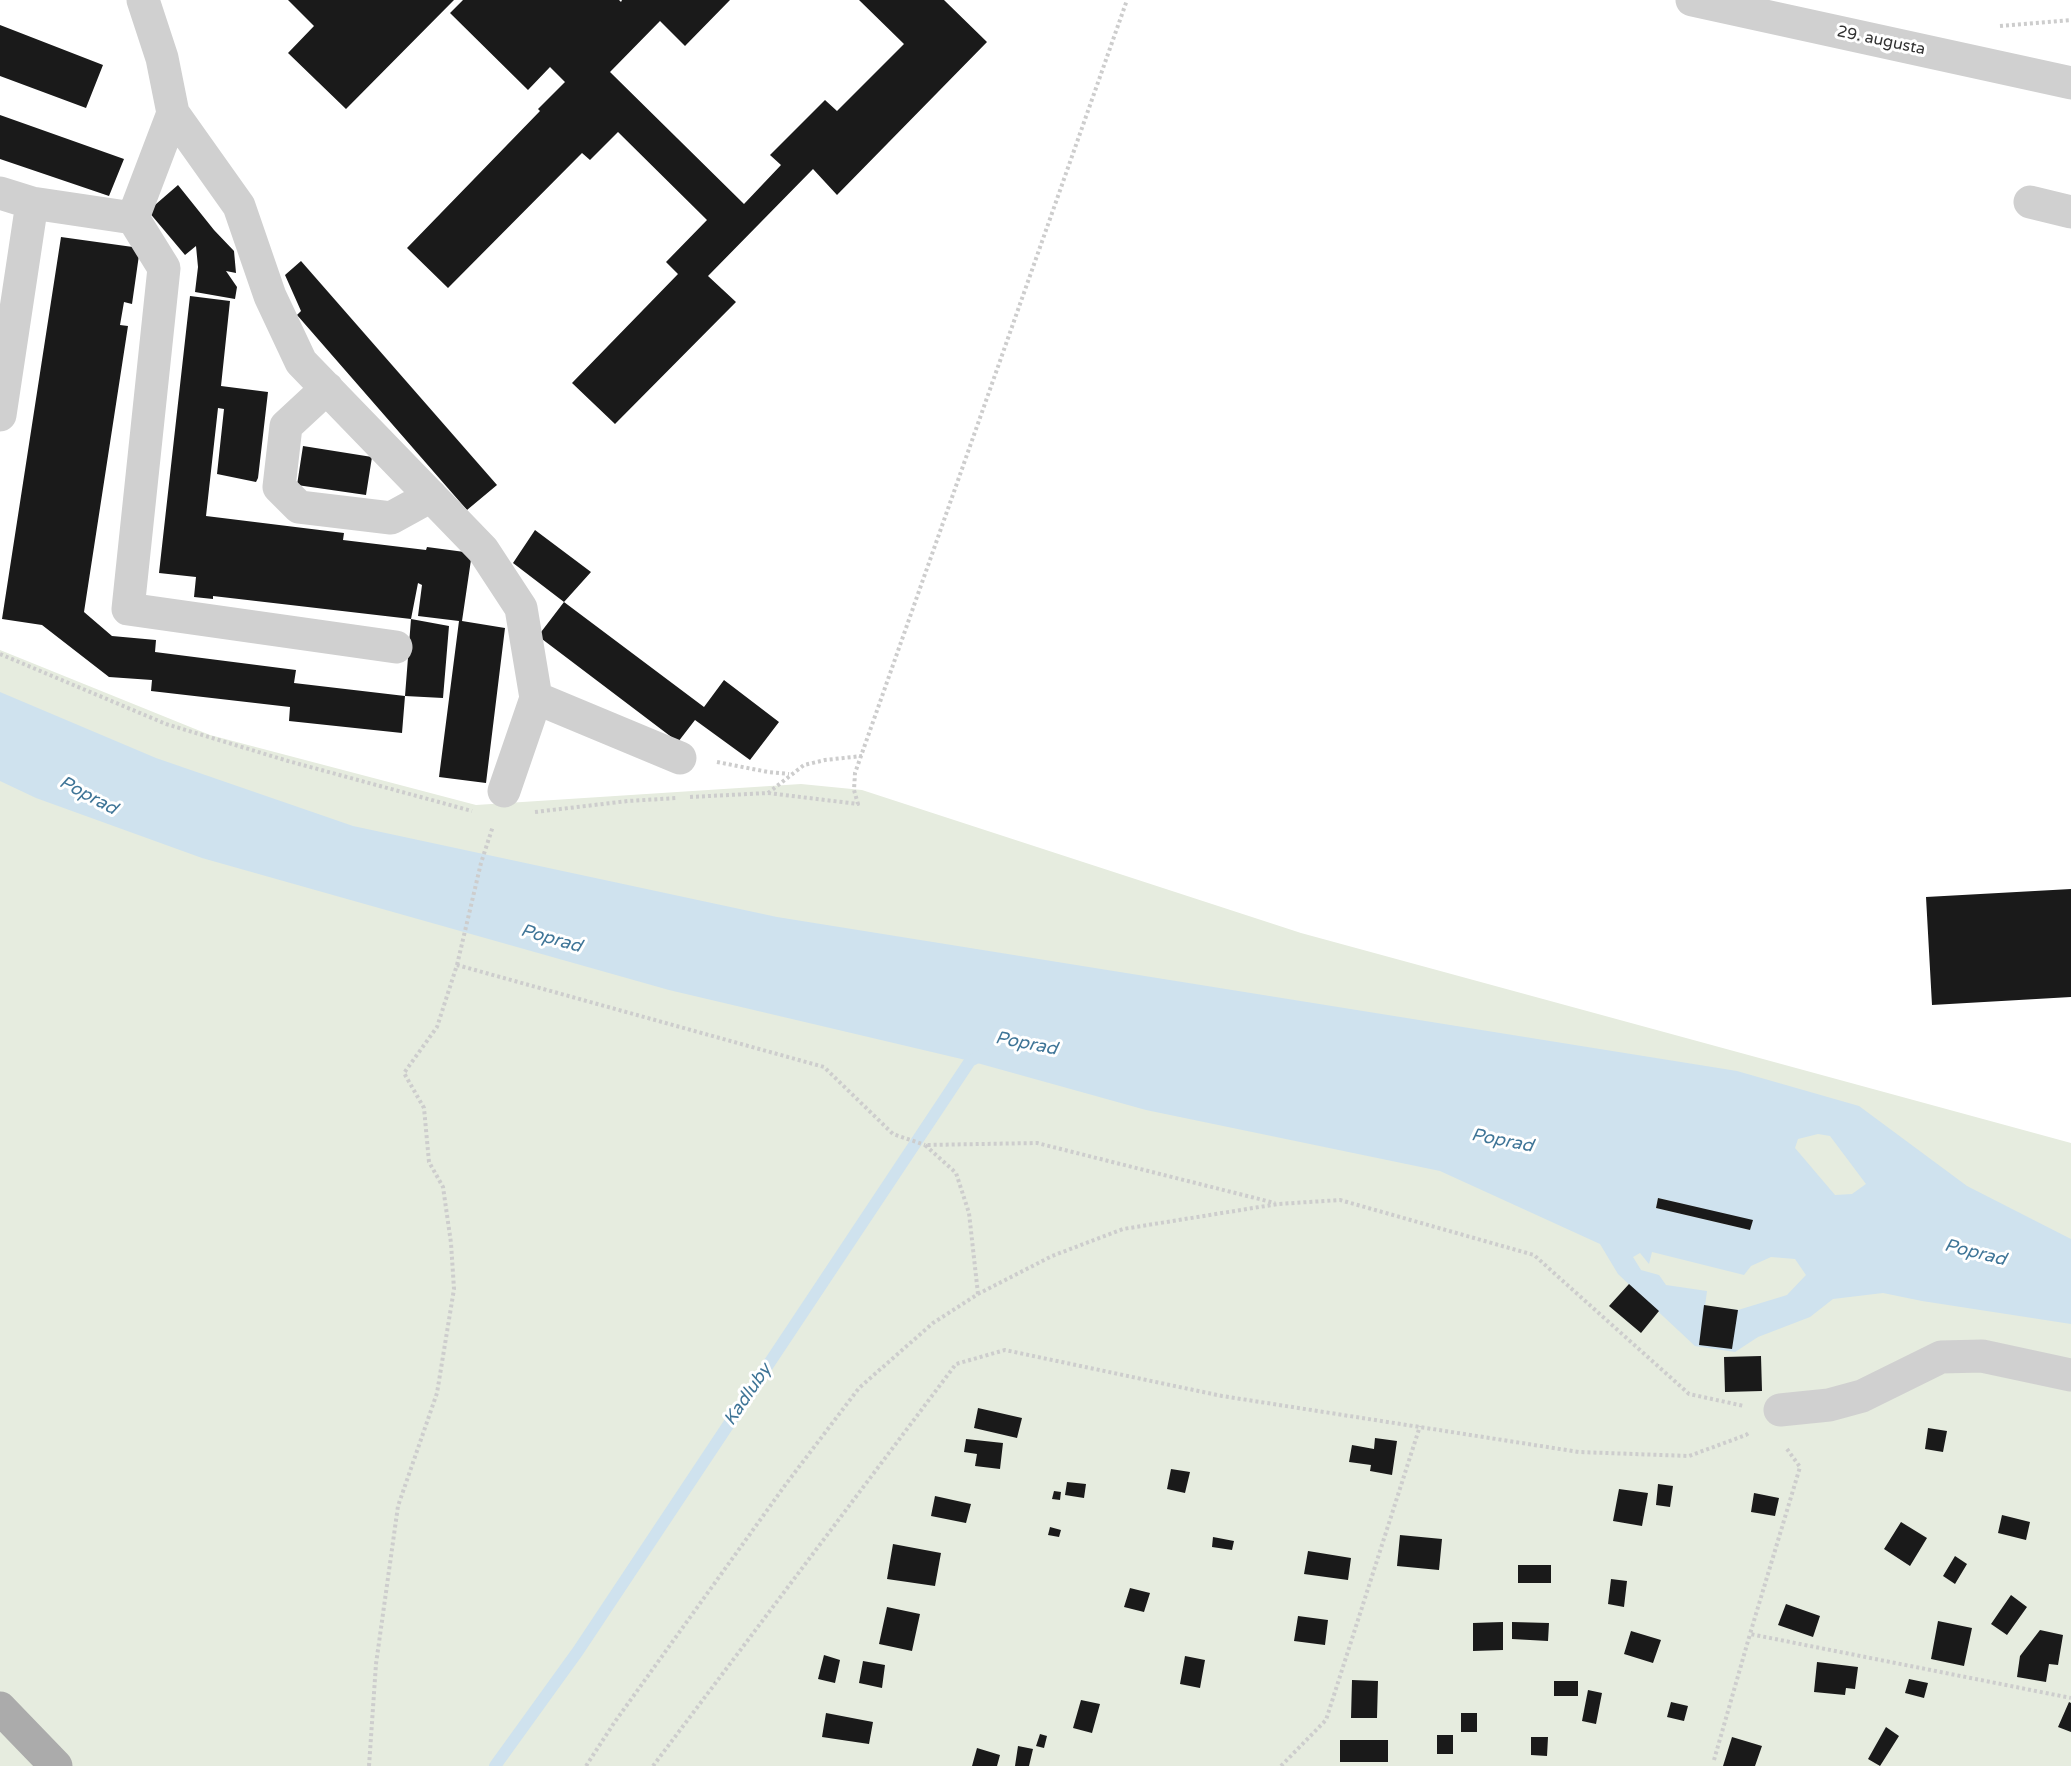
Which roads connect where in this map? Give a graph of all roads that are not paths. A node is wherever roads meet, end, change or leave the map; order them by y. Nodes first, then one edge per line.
1 (143, 0) edge
2 (1692, 0) edge
3 (2071, 83) edge
4 (173, 113) junction
5 (0, 193) edge
6 (2030, 202) dead end
7 (32, 203) junction
8 (2071, 212) edge
9 (133, 218) junction
10 (327, 388) junction
11 (0, 415) edge
12 (431, 496) junction
13 (396, 647) dead end
14 (536, 698) junction
15 (680, 758) road end
16 (504, 791) dead end
17 (2071, 1375) edge
18 (1773, 1415) road end
19 (0, 1708) edge
20 (56, 1766) edge

1 - 4 street
2 - 3 street, 29. augusta
4 - 9 street
4 - 10 street
5 - 7 street
6 - 8 street
7 - 9 street
7 - 11 street
9 - 13 street
10 - 12 street
10 - 12 street
12 - 14 street
14 - 15 street
14 - 16 street
17 - 18 street
19 - 20 main road

